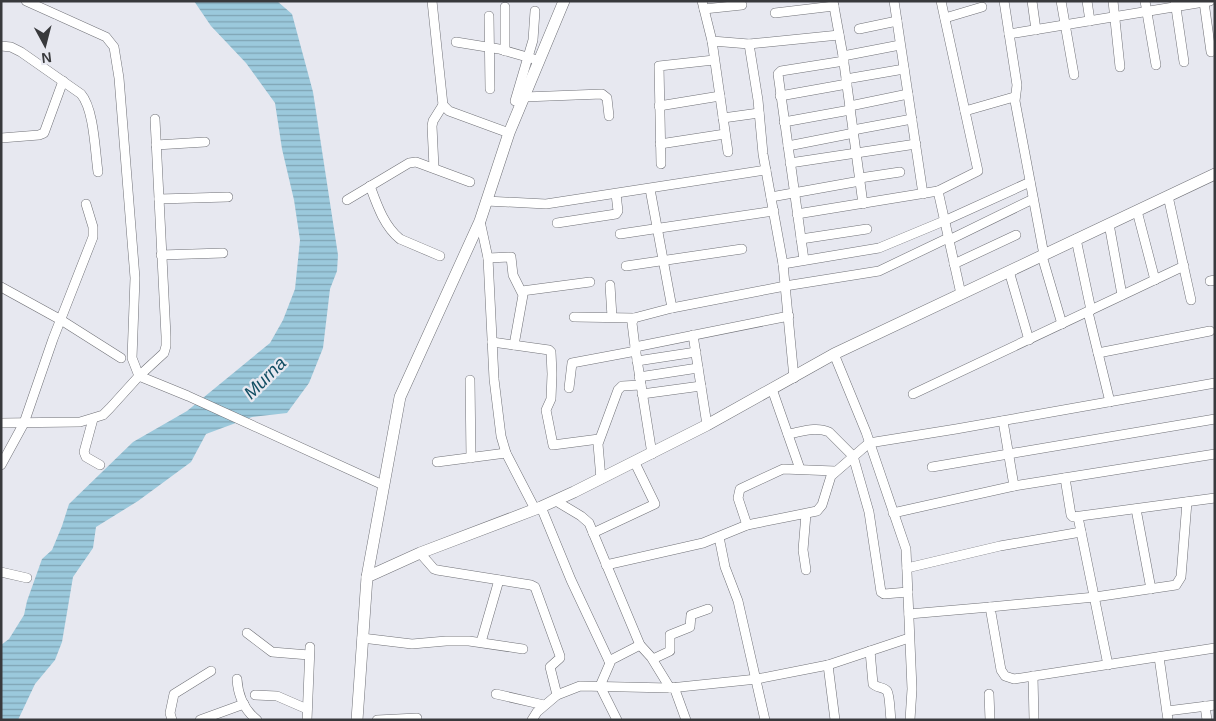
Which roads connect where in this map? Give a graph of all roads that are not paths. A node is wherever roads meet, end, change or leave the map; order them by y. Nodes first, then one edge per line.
1 (26, 1) edge
2 (432, 1) edge
3 (564, 1) edge
4 (894, 1) edge
5 (941, 1) edge
6 (1004, 1) edge
7 (1032, 1) edge
8 (1061, 1) edge
9 (1087, 1) edge
10 (1113, 1) edge
11 (1145, 1) edge
12 (1204, 2) edge
13 (833, 4) edge
14 (1175, 4) edge
15 (703, 5) edge
16 (742, 5) dead end
17 (505, 7) dead end
18 (982, 8) dead end
19 (535, 11) dead end
20 (1147, 12) junction
21 (775, 14) dead end
22 (489, 16) dead end
23 (1114, 17) junction
24 (945, 18) junction
25 (1090, 21) junction
26 (897, 22) junction
27 (1065, 25) junction
28 (859, 28) dead end
29 (1036, 30) junction
30 (1009, 34) junction
31 (839, 35) junction
32 (712, 41) junction
33 (456, 42) dead end
34 (749, 44) junction
35 (900, 45) junction
36 (1, 46) edge
37 (490, 48) junction
38 (505, 51) junction
39 (1212, 52) dead end
40 (844, 58) junction
41 (534, 59) junction
42 (714, 60) junction
43 (1184, 62) dead end
44 (1156, 64) dead end
45 (1120, 67) dead end
46 (904, 69) junction
47 (1074, 75) dead end
48 (63, 81) junction
49 (847, 81) junction
50 (490, 89) dead end
51 (908, 94) junction
52 (720, 96) junction
53 (780, 96) junction
54 (1014, 97) junction
55 (519, 99) junction
56 (443, 105) junction
57 (659, 106) junction
58 (850, 108) junction
59 (965, 110) junction
60 (759, 113) junction
61 (609, 116) dead end
62 (723, 118) junction
63 (155, 119) dead end
64 (912, 120) junction
65 (784, 122) junction
66 (853, 132) junction
67 (509, 134) junction
68 (725, 134) junction
69 (1, 138) edge
70 (205, 142) dead end
71 (660, 144) junction
72 (916, 144) junction
73 (156, 145) junction
74 (788, 146) junction
75 (728, 152) dead end
76 (857, 154) junction
77 (790, 163) junction
78 (661, 164) dead end
79 (434, 168) junction
80 (766, 170) junction
81 (98, 172) dead end
82 (900, 172) dead end
83 (1215, 174) edge
84 (860, 179) junction
85 (470, 182) dead end
86 (1030, 182) junction
87 (370, 186) junction
88 (650, 189) junction
89 (938, 191) junction
90 (794, 192) junction
91 (616, 194) junction
92 (923, 194) junction
93 (1168, 196) junction
94 (228, 197) dead end
95 (771, 197) junction
96 (1033, 199) junction
97 (159, 200) junction
98 (347, 200) dead end
99 (486, 201) junction
100 (86, 204) dead end
101 (863, 204) junction
102 (774, 211) junction
103 (1137, 211) junction
104 (797, 214) junction
105 (480, 221) junction
106 (944, 221) junction
107 (557, 223) dead end
108 (1109, 224) junction
109 (658, 229) junction
110 (868, 229) dead end
111 (620, 234) dead end
112 (1016, 235) dead end
113 (801, 239) junction
114 (948, 239) junction
115 (1076, 240) junction
116 (742, 249) dead end
117 (223, 253) dead end
118 (161, 255) junction
119 (1043, 255) junction
120 (440, 256) dead end
121 (488, 258) junction
122 (804, 260) junction
123 (664, 261) junction
124 (783, 264) junction
125 (954, 264) junction
126 (626, 266) dead end
127 (1184, 266) junction
128 (1009, 271) junction
129 (1155, 280) junction
130 (590, 282) dead end
131 (610, 285) dead end
132 (785, 286) junction
133 (1, 288) edge
134 (522, 291) junction
135 (961, 294) junction
136 (1122, 295) junction
137 (1191, 300) dead end
138 (672, 308) junction
139 (1090, 311) junction
140 (789, 316) junction
141 (612, 317) junction
142 (574, 318) dead end
143 (634, 318) junction
144 (61, 320) junction
145 (1062, 324) junction
146 (1210, 331) dead end
147 (693, 335) junction
148 (1028, 340) junction
149 (492, 342) junction
150 (514, 345) junction
151 (636, 349) junction
152 (696, 352) junction
153 (1098, 353) junction
154 (834, 354) junction
155 (121, 358) dead end
156 (637, 361) junction
157 (698, 368) junction
158 (139, 376) junction
159 (794, 378) junction
160 (470, 380) dead end
161 (1215, 383) edge
162 (641, 385) junction
163 (701, 386) junction
164 (569, 388) dead end
165 (772, 389) junction
166 (913, 394) dead end
167 (1110, 402) junction
168 (93, 419) junction
169 (1215, 419) edge
170 (1003, 421) junction
171 (1, 422) edge
172 (24, 423) junction
173 (707, 425) junction
174 (788, 434) junction
175 (599, 439) junction
176 (869, 443) junction
177 (506, 453) junction
178 (1009, 453) junction
179 (652, 454) junction
180 (1215, 454) edge
181 (853, 456) junction
182 (471, 458) junction
183 (437, 462) dead end
184 (634, 463) junction
185 (1, 465) edge
186 (100, 466) dead end
187 (932, 467) dead end
188 (800, 469) junction
189 (835, 471) junction
190 (1065, 478) junction
191 (601, 479) junction
192 (384, 485) junction
193 (1014, 486) junction
194 (1215, 498) edge
195 (556, 501) junction
196 (1187, 502) junction
197 (538, 508) junction
198 (1136, 508) junction
199 (893, 512) junction
200 (806, 514) junction
201 (1078, 517) junction
202 (748, 525) junction
203 (1081, 532) junction
204 (593, 533) junction
205 (719, 537) junction
206 (420, 552) junction
207 (606, 565) junction
208 (907, 568) junction
209 (806, 570) dead end
210 (1, 572) edge
211 (367, 577) junction
212 (27, 578) dead end
213 (499, 580) junction
214 (1151, 589) junction
215 (908, 592) junction
216 (1095, 597) junction
217 (990, 607) junction
218 (708, 609) dead end
219 (908, 614) junction
220 (247, 633) dead end
221 (362, 638) junction
222 (909, 638) junction
223 (481, 642) junction
224 (640, 645) junction
225 (1215, 648) edge
226 (523, 649) dead end
227 (870, 651) junction
228 (1159, 657) junction
229 (653, 659) junction
230 (609, 661) junction
231 (828, 665) junction
232 (1108, 665) junction
233 (211, 671) dead end
234 (1033, 676) junction
235 (237, 679) dead end
236 (757, 679) junction
237 (600, 686) junction
238 (672, 687) junction
239 (496, 694) dead end
240 (989, 694) dead end
241 (255, 695) dead end
242 (557, 695) junction
243 (244, 704) junction
244 (544, 705) junction
245 (1215, 705) edge
246 (1205, 706) junction
247 (307, 709) junction
248 (1167, 716) edge
249 (416, 718) dead end
250 (172, 720) edge
251 (200, 720) edge
252 (256, 720) edge
253 (307, 720) edge
254 (357, 720) edge
255 (377, 720) edge
256 (532, 720) edge
257 (616, 720) edge
258 (686, 720) edge
259 (765, 720) edge
260 (835, 720) edge
261 (891, 720) edge
262 (910, 720) edge
263 (990, 720) edge
264 (1034, 720) edge
265 (1207, 720) edge

1 - 158 street
2 - 56 street
3 - 41 main road
4 - 26 street
5 - 24 street
6 - 30 street
7 - 29 street
8 - 27 street
9 - 25 street
10 - 23 street
11 - 20 street
12 - 14 street
12 - 39 street
13 - 21 street
13 - 31 street
14 - 20 street
14 - 43 street
15 - 16 street
15 - 32 street
17 - 38 street
18 - 24 street
19 - 41 street
20 - 23 street
20 - 44 street
22 - 37 street
23 - 25 street
23 - 45 street
24 - 59 street
25 - 27 street
26 - 28 street
26 - 35 street
27 - 29 street
27 - 47 street
29 - 30 street
30 - 54 street
31 - 34 street
31 - 40 street
32 - 34 street
32 - 42 street
33 - 37 street
34 - 60 street
35 - 40 street
35 - 46 street
36 - 48 street
37 - 38 street
37 - 50 street
38 - 41 street
40 - 49 street
40 - 53 street
41 - 55 main road
42 - 52 street
42 - 57 street
46 - 49 street
46 - 51 street
48 - 69 street
48 - 81 street
49 - 53 street
49 - 58 street
51 - 58 street
51 - 64 street
52 - 57 street
52 - 62 street
53 - 65 street
54 - 59 street
54 - 86 street
55 - 61 street
55 - 67 main road
56 - 67 street
56 - 79 street
57 - 71 street
58 - 65 street
58 - 66 street
59 - 89 street
60 - 62 street
60 - 80 street
62 - 68 street
63 - 73 street
64 - 66 street
64 - 72 street
65 - 74 street
66 - 74 street
66 - 76 street
67 - 99 main road
68 - 71 street
68 - 75 street
70 - 73 street
71 - 78 street
72 - 76 street
72 - 92 street
73 - 97 street
74 - 77 street
76 - 77 street
76 - 84 street
77 - 90 street
79 - 85 street
79 - 87 street
80 - 88 street
80 - 95 street
82 - 84 street
83 - 93 main road
84 - 90 street
84 - 101 street
86 - 96 street
86 - 106 street
87 - 98 street
87 - 120 street
88 - 91 street
88 - 109 street
89 - 92 street
89 - 106 street
90 - 95 street
90 - 104 street
91 - 99 street
91 - 107 street
92 - 101 street
93 - 103 main road
93 - 127 street
94 - 97 street
95 - 102 street
96 - 114 street
96 - 119 street
97 - 118 street
99 - 105 main road
100 - 144 street
101 - 104 street
102 - 109 street
102 - 124 street
103 - 108 main road
103 - 129 street
104 - 113 street
105 - 121 street
105 - 192 main road
106 - 114 street
106 - 122 street
108 - 115 main road
108 - 136 street
109 - 111 street
109 - 123 street
110 - 113 street
112 - 125 street
113 - 122 street
114 - 125 street
114 - 132 street
115 - 119 main road
115 - 139 street
116 - 123 street
117 - 118 street
118 - 158 street
119 - 128 main road
119 - 145 street
121 - 134 street
121 - 149 street
122 - 124 street
123 - 126 street
123 - 138 street
124 - 132 street
125 - 135 street
127 - 129 street
127 - 137 street
128 - 135 main road
128 - 148 street
129 - 136 street
130 - 134 street
131 - 141 street
132 - 138 street
132 - 140 street
133 - 144 street
134 - 150 street
135 - 154 main road
136 - 139 street
138 - 143 street
139 - 145 street
139 - 153 street
140 - 147 street
140 - 159 street
141 - 142 street
141 - 143 street
143 - 151 street
144 - 155 street
144 - 172 street
145 - 148 street
146 - 153 street
147 - 151 street
147 - 152 street
148 - 166 street
149 - 150 street
149 - 177 street
150 - 175 street
151 - 156 street
151 - 164 street
152 - 156 street
152 - 157 street
153 - 167 street
154 - 159 main road
154 - 176 street
156 - 162 street
157 - 162 street
157 - 163 street
158 - 168 street
158 - 192 street
159 - 165 main road
160 - 182 street
161 - 167 street
162 - 163 street
162 - 175 street
162 - 179 street
163 - 173 street
165 - 173 main road
165 - 174 street
167 - 170 street
168 - 172 street
168 - 186 street
169 - 178 street
170 - 176 street
170 - 178 street
171 - 172 street
172 - 185 street
173 - 179 main road
174 - 181 street
174 - 188 street
175 - 191 street
176 - 181 street
176 - 199 street
177 - 182 street
177 - 197 street
178 - 187 street
178 - 193 street
179 - 184 main road
180 - 190 street
181 - 189 street
181 - 215 street
182 - 183 street
184 - 191 main road
184 - 204 street
188 - 189 street
188 - 202 street
189 - 200 street
190 - 193 street
190 - 201 street
191 - 195 main road
192 - 211 main road
193 - 199 street
194 - 196 street
195 - 197 main road
195 - 204 street
196 - 198 street
196 - 214 street
197 - 206 main road
197 - 230 street
198 - 201 street
198 - 214 street
199 - 208 street
200 - 202 street
200 - 209 street
201 - 203 street
202 - 205 street
203 - 208 street
203 - 216 street
204 - 207 street
205 - 207 street
205 - 236 street
206 - 211 main road
206 - 213 street
207 - 224 street
208 - 215 street
210 - 212 street
211 - 221 main road
213 - 223 street
213 - 242 street
214 - 216 street
215 - 219 street
216 - 217 street
216 - 232 street
217 - 219 street
217 - 234 street
218 - 229 street
219 - 222 street
220 - 247 street
221 - 223 street
221 - 254 main road
222 - 227 street
222 - 262 street
223 - 226 street
224 - 229 street
224 - 230 street
225 - 228 street
227 - 231 street
227 - 261 street
228 - 232 street
228 - 248 street
229 - 238 street
230 - 237 street
231 - 236 street
231 - 260 street
232 - 234 street
233 - 250 street
234 - 264 street
235 - 243 street
236 - 238 street
236 - 259 street
237 - 238 street
237 - 242 street
237 - 257 street
238 - 258 street
239 - 244 street
240 - 263 street
241 - 247 street
242 - 244 street
243 - 251 street
243 - 252 street
244 - 256 street
245 - 246 street
246 - 248 street
246 - 265 street
247 - 253 street
249 - 255 street

